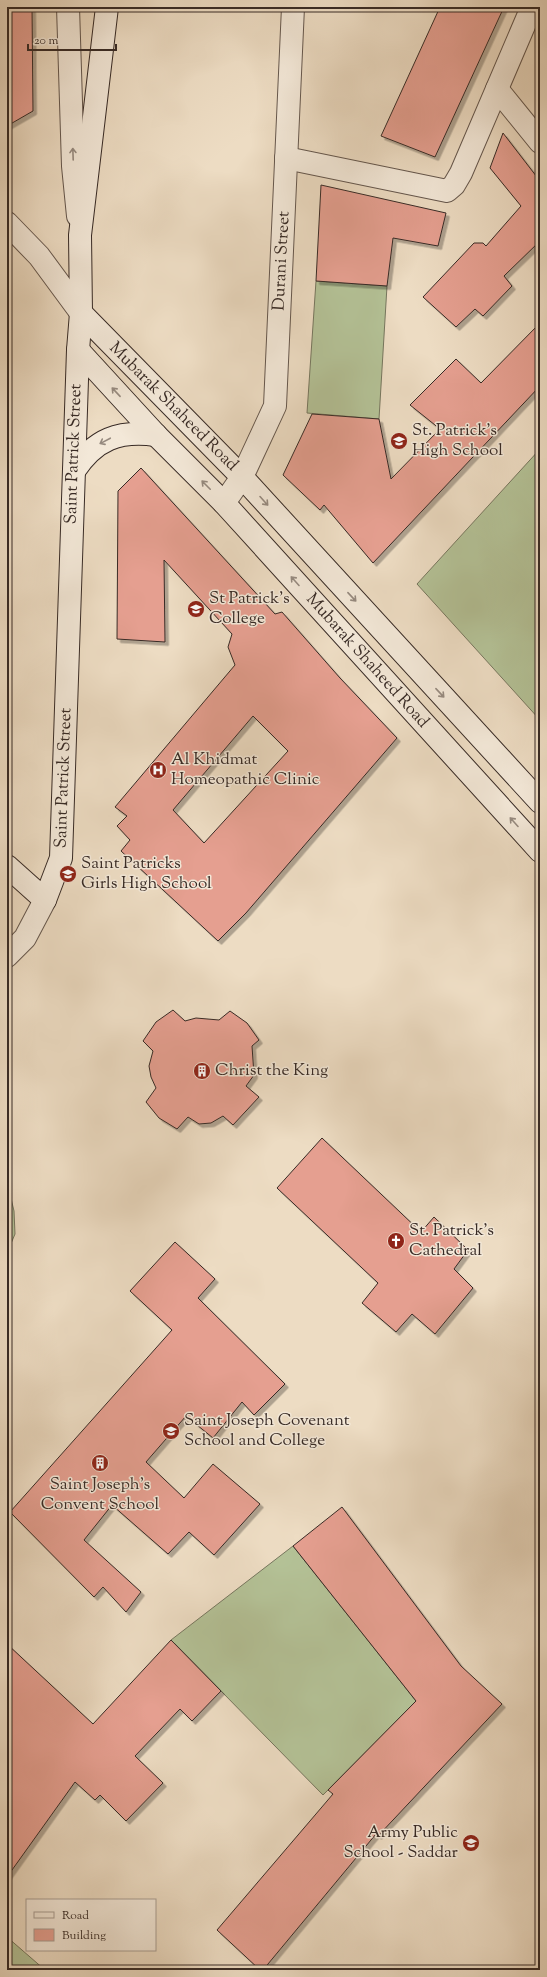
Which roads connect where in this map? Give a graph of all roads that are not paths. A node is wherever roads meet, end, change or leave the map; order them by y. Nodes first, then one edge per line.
1 (68, 7) edge
2 (107, 7) edge
3 (293, 7) edge
4 (532, 7) edge
5 (497, 89) junction
6 (540, 142) edge
7 (286, 158) junction
8 (7, 223) edge
9 (80, 235) junction
10 (81, 313) junction
11 (78, 350) junction
12 (156, 435) junction
13 (74, 471) junction
14 (242, 477) junction
15 (224, 503) junction
16 (540, 802) edge
17 (540, 851) edge
18 (7, 866) edge
19 (45, 900) junction
20 (7, 956) edge

9 -> 1 street
2 - 9 street, Saint Patrick Street
3 - 7 street, Durani Street
4 - 5 street
5 - 6 street
5 - 7 street
7 - 14 street, Durani Street
8 - 10 street, Mubarak Shaheed Road
9 - 10 street, Saint Patrick Street
10 - 11 street, Saint Patrick Street
10 - 14 street, Mubarak Shaheed Road
12 -> 11 street, Mubarak Shaheed Road
11 - 13 street, Saint Patrick Street
12 -> 13 street
15 -> 12 street, Mubarak Shaheed Road
13 - 19 street, Saint Patrick Street
14 - 15 street, Durani Street
14 -> 16 street, Mubarak Shaheed Road
17 -> 15 street, Mubarak Shaheed Road
18 - 19 street
19 - 20 street, Saint Patrick Street

